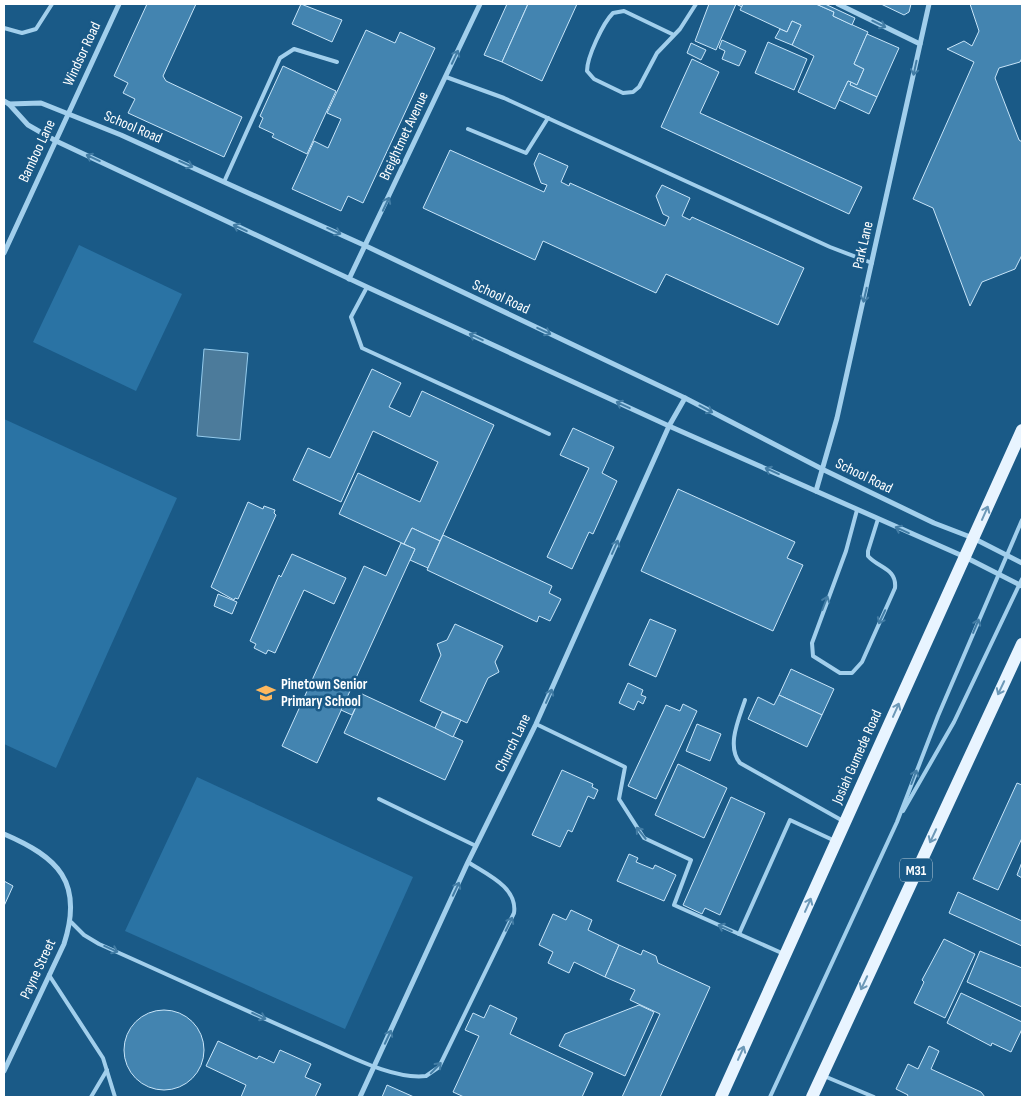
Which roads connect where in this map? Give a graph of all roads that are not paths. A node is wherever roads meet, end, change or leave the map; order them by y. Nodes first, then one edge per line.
1 (52, 4) edge
2 (119, 4) edge
3 (480, 4) edge
4 (696, 4) edge
5 (838, 4) edge
6 (930, 4) edge
7 (4, 28) edge
8 (674, 35) junction
9 (920, 44) junction
10 (337, 62) dead end
11 (446, 77) junction
12 (6, 102) edge
13 (68, 114) junction
14 (548, 118) junction
15 (468, 129) dead end
16 (56, 141) junction
17 (224, 182) junction
18 (366, 246) junction
19 (4, 253) edge
20 (872, 263) junction
21 (349, 279) junction
22 (368, 288) junction
23 (685, 398) junction
24 (670, 426) junction
25 (1022, 430) edge
26 (549, 434) dead end
27 (824, 470) junction
28 (816, 491) junction
29 (857, 510) junction
30 (878, 519) junction
31 (1022, 520) edge
32 (973, 538) junction
33 (1006, 556) junction
34 (965, 557) junction
35 (1022, 563) edge
36 (998, 575) junction
37 (1022, 579) edge
38 (1021, 586) edge
39 (1022, 644) edge
40 (745, 700) dead end
41 (536, 724) junction
42 (379, 799) dead end
43 (845, 822) junction
44 (896, 822) junction
45 (4, 834) edge
46 (837, 842) junction
47 (476, 846) junction
48 (468, 862) junction
49 (71, 922) junction
50 (739, 934) junction
51 (786, 955) junction
52 (49, 975) junction
53 (374, 1066) junction
54 (107, 1070) junction
55 (4, 1071) edge
56 (822, 1075) junction
57 (91, 1097) edge
58 (115, 1097) edge
59 (360, 1097) edge
60 (721, 1097) edge
61 (770, 1097) edge
62 (812, 1097) edge
63 (874, 1097) edge

1 - 7 lane
2 - 13 street, Windsor Road
11 -> 3 street, Breightmet Avenue
4 - 8 lane
5 -> 9 street
6 - 9 street, Park Lane
8 - 8 lane
9 -> 20 street, Park Lane
10 - 17 lane
11 - 14 lane
18 -> 11 street, Breightmet Avenue
12 - 13 street, School Road
12 - 16 street, School Road
13 - 16 street, Bamboo Lane
13 -> 17 street, School Road
14 - 15 lane
14 - 20 lane
16 - 19 street, Bamboo Lane
21 -> 16 street, School Road
17 -> 18 street, School Road
18 - 21 street, Breightmet Avenue
18 -> 23 street, School Road
20 -> 27 street, Park Lane
21 - 22 street, School Road
24 -> 22 street, School Road
22 - 26 lane
23 - 24 street, Church Lane
23 -> 27 street, School Road
28 -> 24 street, School Road
41 -> 24 street, Church Lane
32 -> 25 main road, Josiah Gumede Road
27 - 28 street, Park Lane
27 - 32 street, School Road
28 - 29 street, School Road
29 - 30 street, School Road
30 -> 29 lane
34 -> 30 street, School Road
31 - 33 lane
32 - 33 street, School Road
32 - 34 main road, Josiah Gumede Road
33 - 35 street, School Road
33 - 36 lane
34 - 36 street, School Road
43 -> 34 main road, Josiah Gumede Road
36 - 38 street, School Road
44 -> 36 lane
37 - 38 lane
38 - 44 lane
39 -> 56 main road, M31
40 - 43 lane
41 - 47 street, Church Lane
50 -> 41 lane
42 - 47 lane
43 - 46 main road, Josiah Gumede Road
44 - 61 lane
45 - 49 street, Payne Street
46 - 50 lane
51 -> 46 main road, Josiah Gumede Road
47 - 48 street, Church Lane
53 -> 48 street, Church Lane
53 -> 48 lane
49 - 52 street, Payne Street
49 -> 53 lane
50 - 51 lane
60 -> 51 main road, Josiah Gumede Road
52 - 54 lane
52 - 55 street, Payne Street
53 - 59 street, Church Lane
54 - 57 lane
54 - 58 lane
56 - 62 main road, M31
56 - 63 lane

